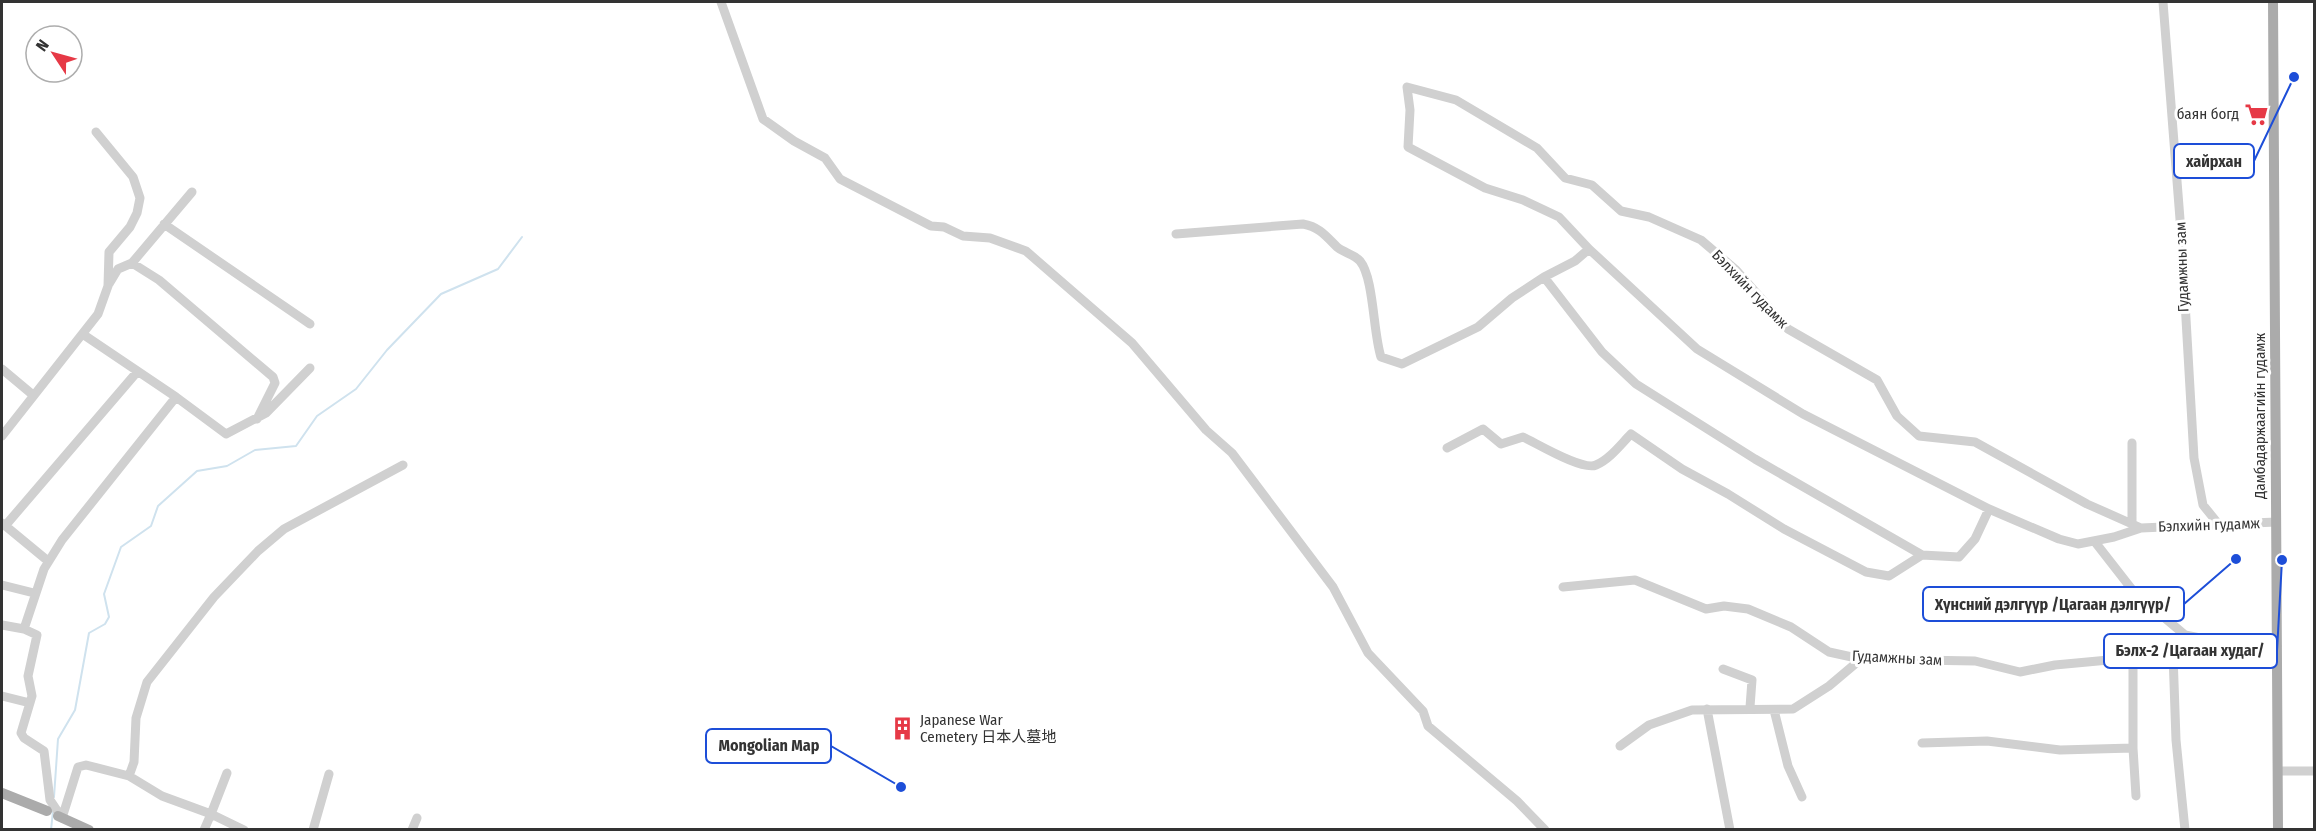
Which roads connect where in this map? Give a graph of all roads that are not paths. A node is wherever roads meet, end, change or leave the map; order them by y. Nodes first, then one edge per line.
1 (721, 2) edge
2 (2163, 2) edge
3 (2273, 2) edge
4 (96, 132) dead end
5 (192, 192) dead end
6 (164, 224) junction
7 (1176, 234) dead end
8 (1590, 249) junction
9 (132, 262) junction
10 (1544, 277) junction
11 (108, 286) junction
12 (310, 324) dead end
13 (84, 335) junction
14 (310, 368) dead end
15 (2, 369) edge
16 (136, 372) junction
17 (33, 395) junction
18 (176, 397) junction
19 (257, 419) junction
20 (2, 436) edge
21 (2132, 443) dead end
22 (1447, 448) dead end
23 (403, 465) dead end
24 (1989, 508) junction
25 (2132, 522) junction
26 (2276, 522) junction
27 (3, 525) edge
28 (2220, 526) junction
29 (2141, 528) junction
30 (2095, 542) junction
31 (1922, 555) junction
32 (48, 561) junction
33 (2, 585) edge
34 (1563, 587) dead end
35 (34, 593) junction
36 (2, 625) edge
37 (24, 629) junction
38 (2185, 635) junction
39 (2277, 646) junction
40 (2173, 654) junction
41 (2133, 657) junction
42 (1861, 659) junction
43 (1723, 669) dead end
44 (2, 696) edge
45 (30, 703) junction
46 (1750, 707) junction
47 (1707, 709) junction
48 (1774, 710) junction
49 (1922, 743) dead end
50 (1620, 746) dead end
51 (2133, 748) junction
52 (2278, 771) junction
53 (2314, 771) edge
54 (227, 773) dead end
55 (329, 774) dead end
56 (129, 776) junction
57 (2, 793) edge
58 (2136, 796) dead end
59 (1802, 797) dead end
60 (47, 812) joint
61 (211, 814) junction
62 (60, 817) junction
63 (417, 818) dead end
64 (89, 830) edge
65 (204, 830) edge
66 (244, 830) edge
67 (312, 830) edge
68 (412, 830) edge
69 (1545, 830) edge
70 (1730, 830) edge
71 (2185, 830) edge
72 (2278, 830) edge

1 - 69 street
2 - 28 street, Гудамжны зам
3 - 26 main road, Дамбадаржаагийн гудамж
4 - 11 street
5 - 6 street
6 - 9 street
6 - 12 street
7 - 10 street
8 - 10 street
8 - 24 street, Бэлхийн гудамж
8 - 25 street, Бэлхийн гудамж
9 - 11 street
9 - 19 street
10 - 31 street
11 - 13 street
13 - 16 street
13 - 17 street
14 - 19 street
15 - 17 street
16 - 18 street
16 - 27 street
17 - 20 street
18 - 19 street
18 - 32 street
21 - 25 street
22 - 31 street
23 - 56 street
24 - 30 street, Бэлхийн гудамж
24 - 31 street
25 - 29 street, Бэлхийн гудамж
26 - 28 street, Бэлхийн гудамж
26 - 39 main road, Дамбадаржаагийн гудамж
27 - 32 street
28 - 29 street, Бэлхийн гудамж
29 - 30 street
30 - 38 street
32 - 35 street
33 - 35 street
34 - 42 street, Гудамжны зам
35 - 37 street
36 - 37 street
37 - 45 street
38 - 39 street
38 - 40 street
39 - 52 main road, Дамбадаржаагийн гудамж
40 - 41 street, Гудамжны зам
40 - 71 street
41 - 42 street, Гудамжны зам
41 - 51 street
42 - 48 street
43 - 46 street
44 - 45 street
45 - 62 street
46 - 47 street
46 - 48 street
47 - 50 street
47 - 70 street
48 - 59 street
49 - 51 street
51 - 58 street
52 - 53 street
52 - 72 main road, Дамбадаржаагийн гудамж
54 - 61 street
55 - 67 street
56 - 61 street
56 - 62 street
57 - 60 main road
60 - 62 street
61 - 65 street
61 - 66 street
62 - 64 main road
63 - 68 street

